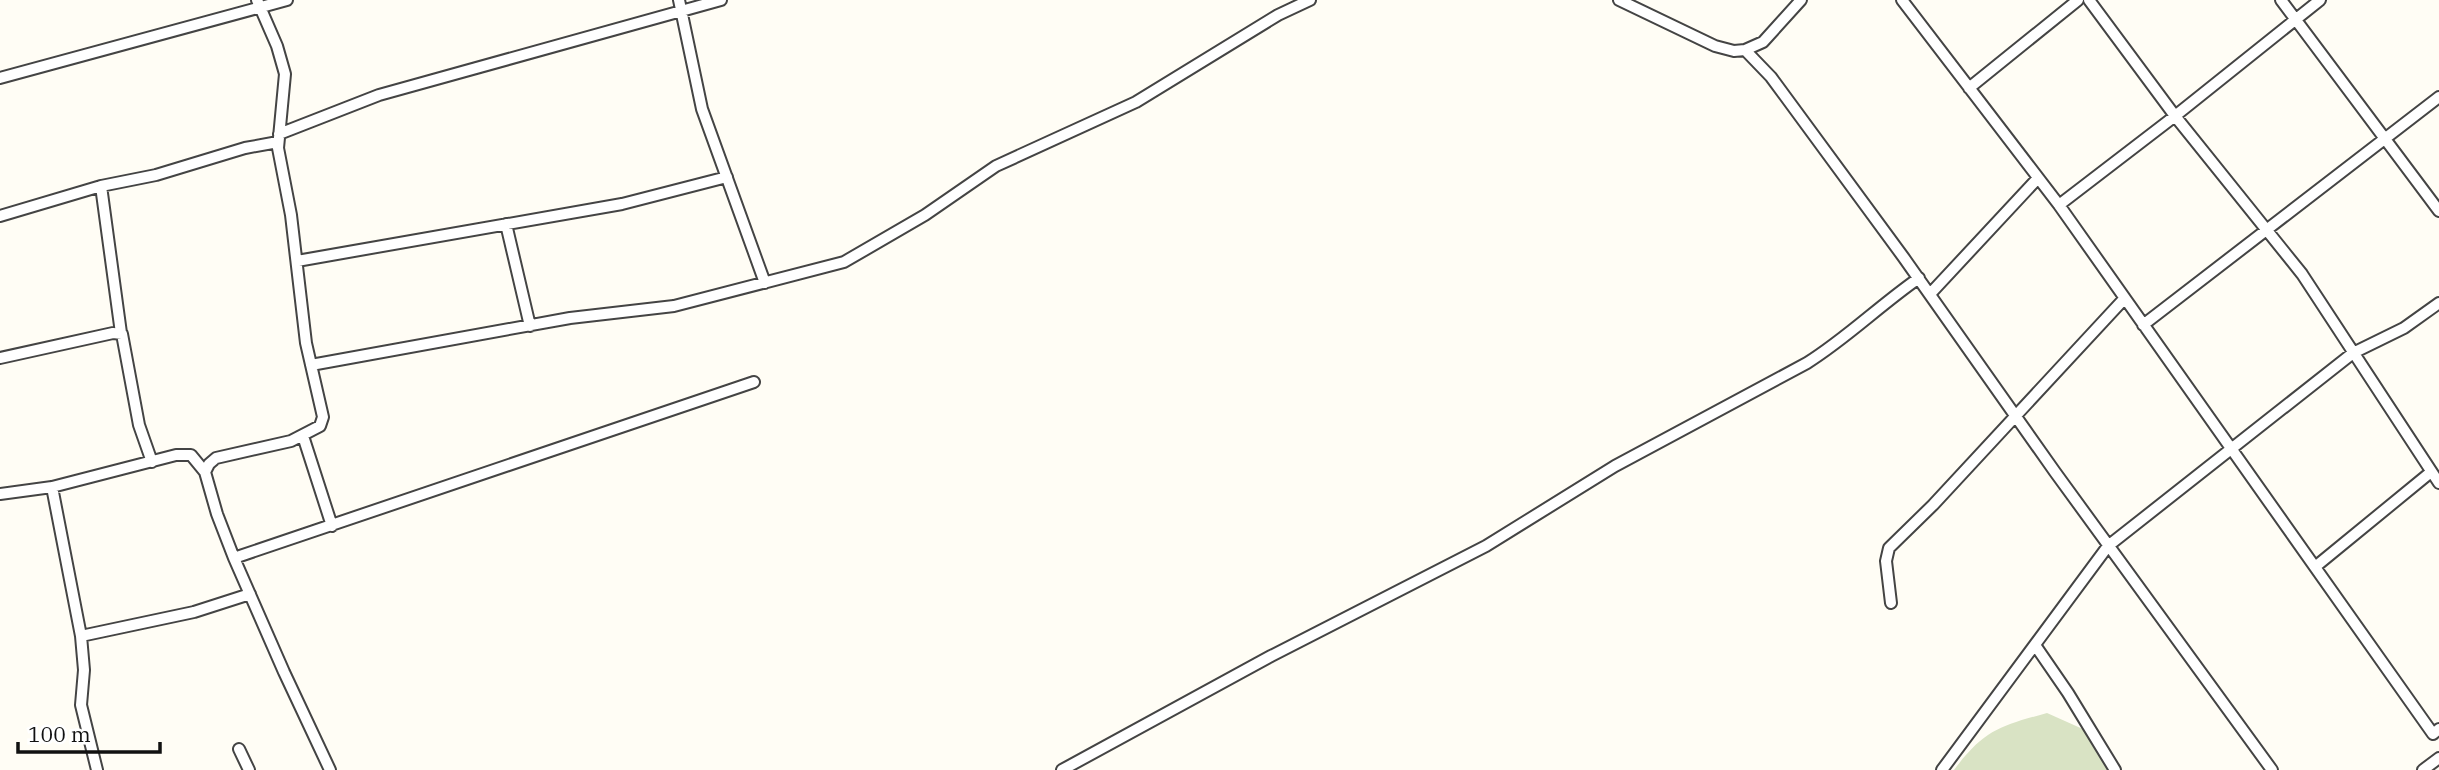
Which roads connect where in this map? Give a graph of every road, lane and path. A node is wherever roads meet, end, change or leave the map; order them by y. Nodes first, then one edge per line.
1 (287, 0) edge
2 (721, 0) edge
3 (1310, 0) edge
4 (1619, 0) edge
5 (1801, 0) edge
6 (1902, 0) edge
7 (2078, 0) edge
8 (2090, 0) edge
9 (2281, 0) edge
10 (2320, 0) edge
11 (259, 4) edge
12 (681, 5) edge
13 (2295, 20) junction
14 (1745, 50) junction
15 (0, 78) edge
16 (1969, 88) junction
17 (2439, 97) edge
18 (2175, 116) junction
19 (278, 138) junction
20 (2385, 139) junction
21 (727, 177) junction
22 (2038, 178) junction
23 (101, 186) junction
24 (2059, 205) junction
25 (2439, 211) edge
26 (0, 216) edge
27 (506, 224) junction
28 (2267, 230) junction
29 (297, 261) junction
30 (1919, 278) junction
31 (765, 283) junction
32 (1930, 294) junction
33 (2124, 299) junction
34 (2439, 303) edge
35 (2143, 325) junction
36 (530, 326) junction
37 (121, 333) junction
38 (2353, 353) junction
39 (0, 358) edge
40 (311, 365) junction
41 (754, 382) dead end
42 (2015, 415) junction
43 (303, 436) junction
44 (2231, 449) junction
45 (152, 462) junction
46 (205, 472) junction
47 (2431, 472) junction
48 (2439, 483) edge
49 (52, 487) junction
50 (0, 494) edge
51 (331, 526) junction
52 (2108, 546) junction
53 (234, 558) junction
54 (2315, 567) junction
55 (250, 594) junction
56 (1891, 603) dead end
57 (80, 636) junction
58 (2035, 645) junction
59 (2437, 735) edge
60 (239, 748) dead end
61 (2439, 758) edge
62 (97, 770) edge
63 (249, 770) edge
64 (330, 770) edge
65 (1062, 770) edge
66 (1942, 770) edge
67 (2115, 770) edge
68 (2272, 770) edge
69 (2423, 770) edge

1 - 11 street
2 - 12 street
3 - 31 street
4 - 14 street
5 - 14 street
6 - 16 street
7 - 16 street
8 - 18 street
9 - 13 street
10 - 13 street
11 - 15 street
11 - 19 street
12 - 19 street
12 - 21 street
13 - 18 street
13 - 20 street
14 - 30 street
16 - 22 street
17 - 20 street
18 - 24 street
18 - 28 street
19 - 23 street
19 - 29 street
20 - 25 street
20 - 28 street
21 - 27 street
21 - 31 street
22 - 24 street
22 - 32 street
23 - 26 street
23 - 37 street
24 - 33 street
27 - 29 street
27 - 36 street
28 - 35 street
28 - 38 street
29 - 40 street
30 - 32 street
30 - 65 street
31 - 36 street
32 - 42 street
33 - 35 street
33 - 42 street
34 - 38 street
35 - 44 street
36 - 40 street
37 - 39 street
37 - 45 street
38 - 44 street
38 - 47 street
40 - 43 street
41 - 51 street
42 - 52 street
42 - 56 street
43 - 46 street
43 - 51 street
44 - 52 street
44 - 54 street
45 - 46 street
45 - 49 street
46 - 53 street
47 - 48 street
47 - 54 street
49 - 50 street
49 - 57 street
51 - 53 street
52 - 58 street
52 - 68 street
53 - 55 street
54 - 59 street
55 - 57 street
55 - 64 street
57 - 62 street
58 - 66 street
58 - 67 street
60 - 63 street
61 - 69 street

